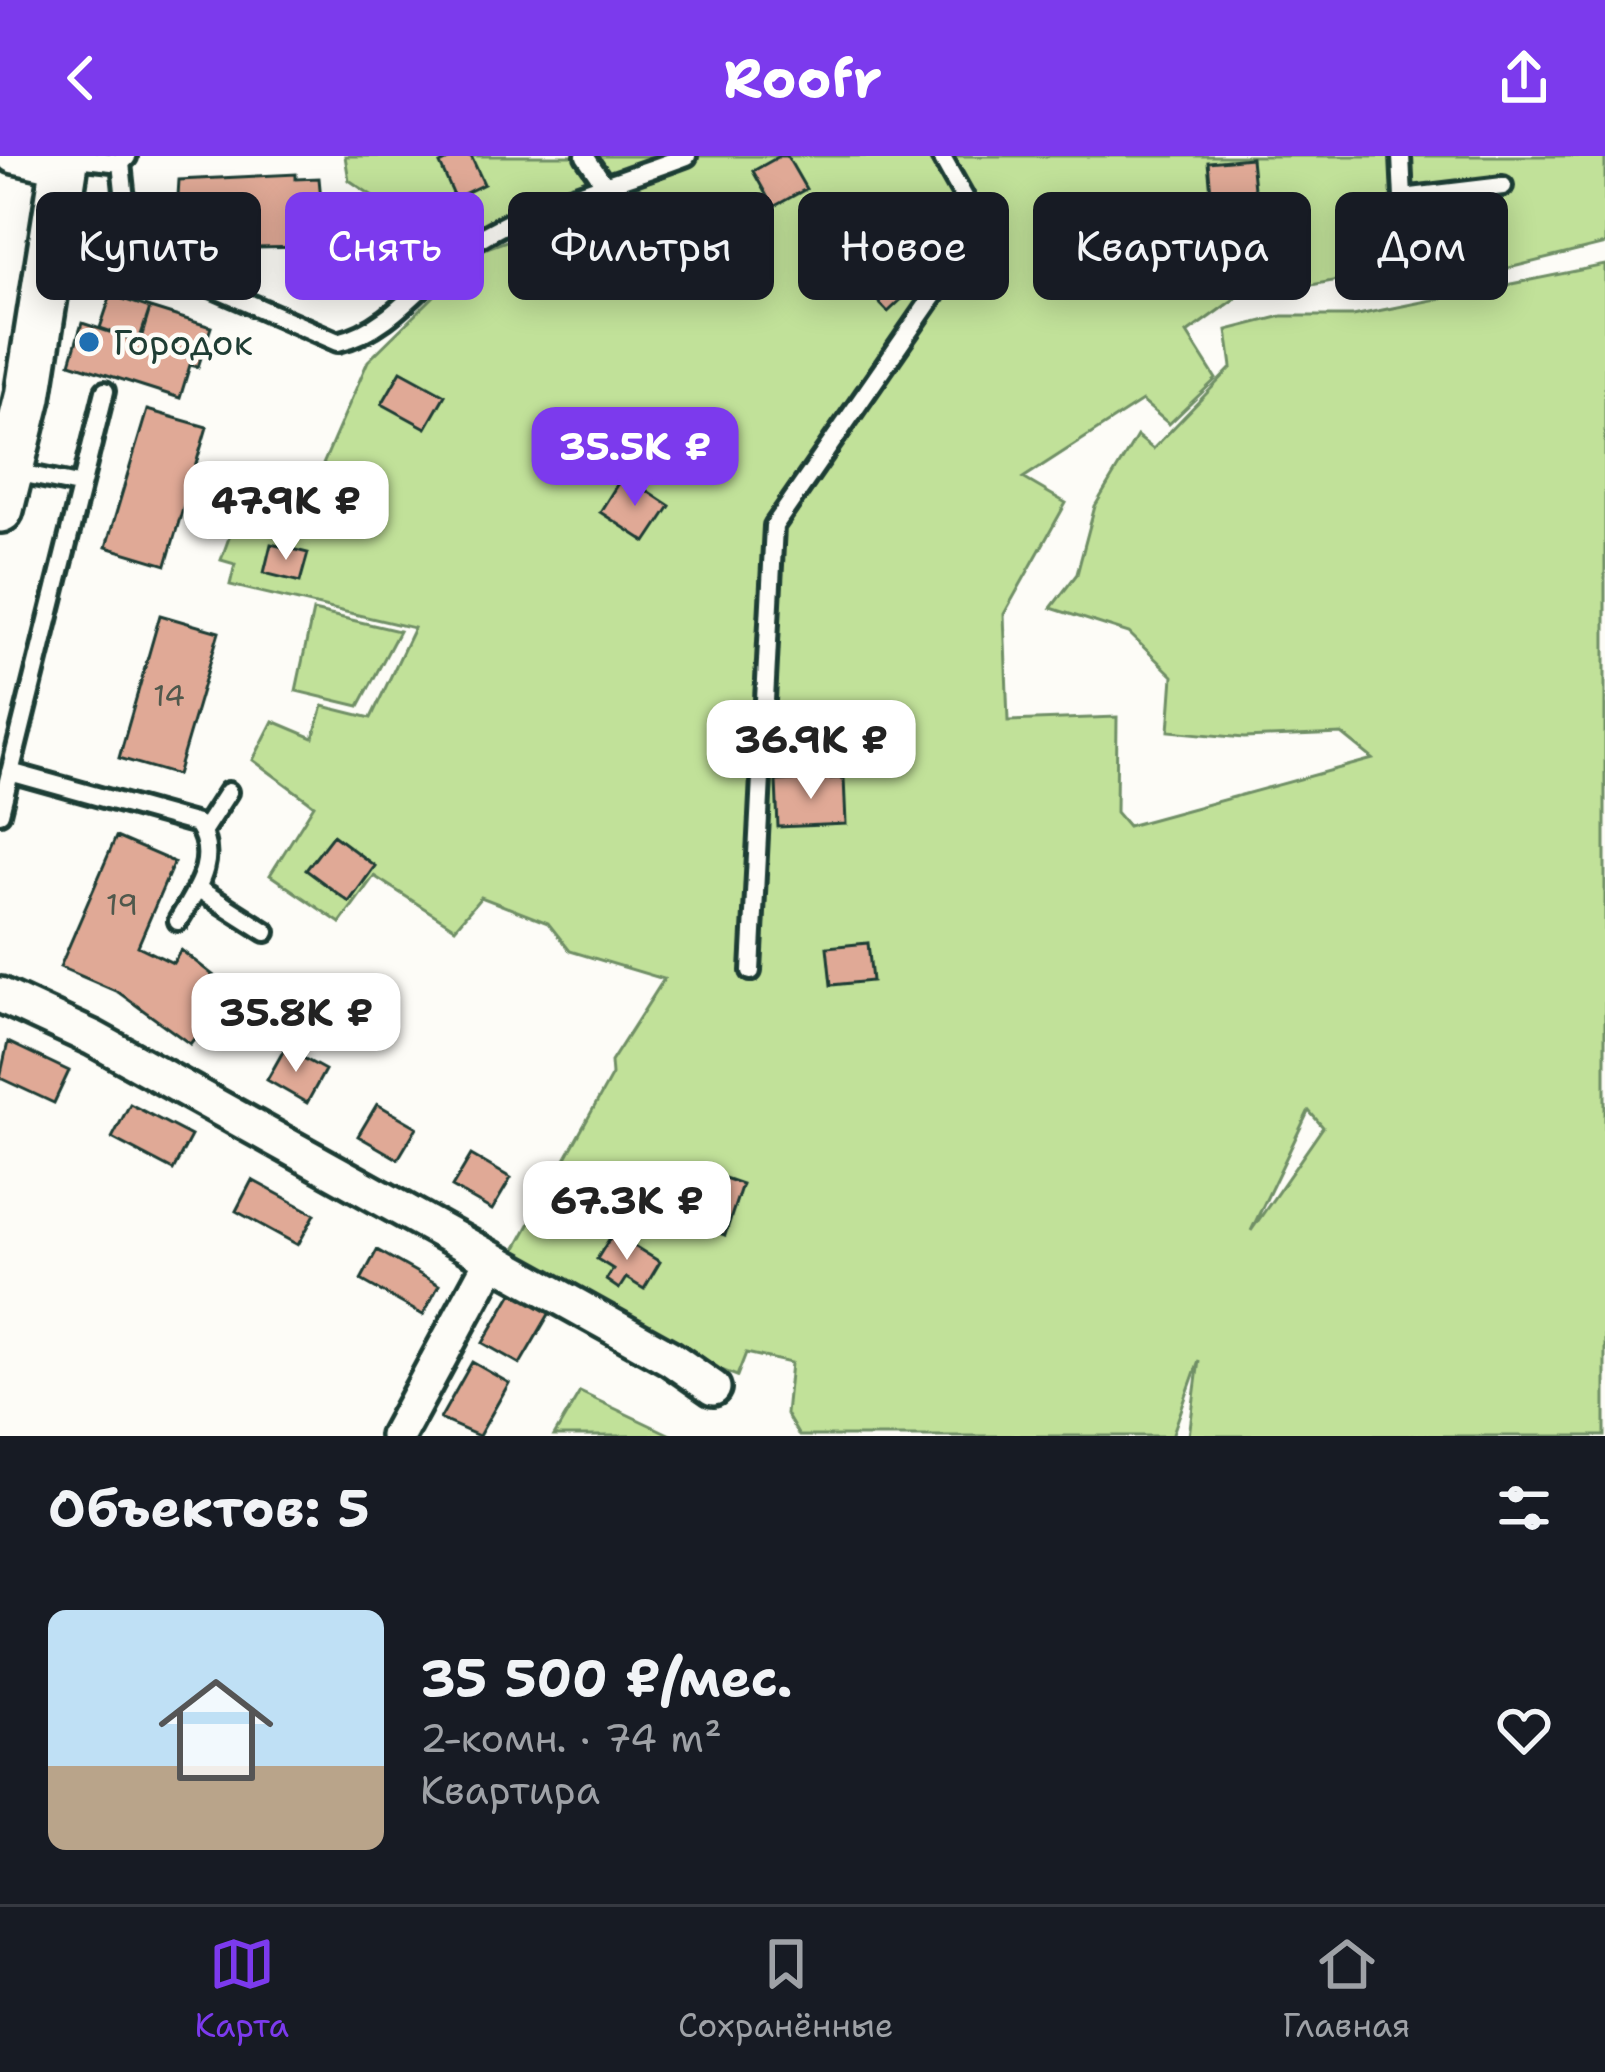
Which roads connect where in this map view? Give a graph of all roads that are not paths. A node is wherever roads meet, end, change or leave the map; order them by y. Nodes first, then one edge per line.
1 (14, 156) edge
2 (585, 156) edge
3 (687, 156) edge
4 (940, 156) edge
5 (1401, 156) edge
6 (65, 160) edge
7 (125, 160) edge
8 (1503, 186) dead end
9 (607, 187) junction
10 (105, 391) dead end
11 (5, 474) edge
12 (78, 485) junction
13 (10, 772) junction
14 (228, 792) dead end
15 (0, 813) edge
16 (202, 832) junction
17 (197, 888) junction
18 (178, 921) dead end
19 (266, 932) dead end
20 (751, 971) dead end
21 (0, 995) edge
22 (490, 1262) junction
23 (713, 1388) dead end
24 (397, 1436) edge

1 - 6 street
2 - 9 lane
3 - 9 lane
4 - 20 lane
5 - 8 lane
6 - 7 lane
6 - 11 main road
7 - 9 lane
10 - 12 lane
11 - 12 lane
12 - 13 lane
13 - 15 lane
13 - 16 lane
14 - 16 lane
16 - 17 lane
17 - 18 lane
17 - 19 lane
21 - 22 street
22 - 23 street
22 - 24 street

